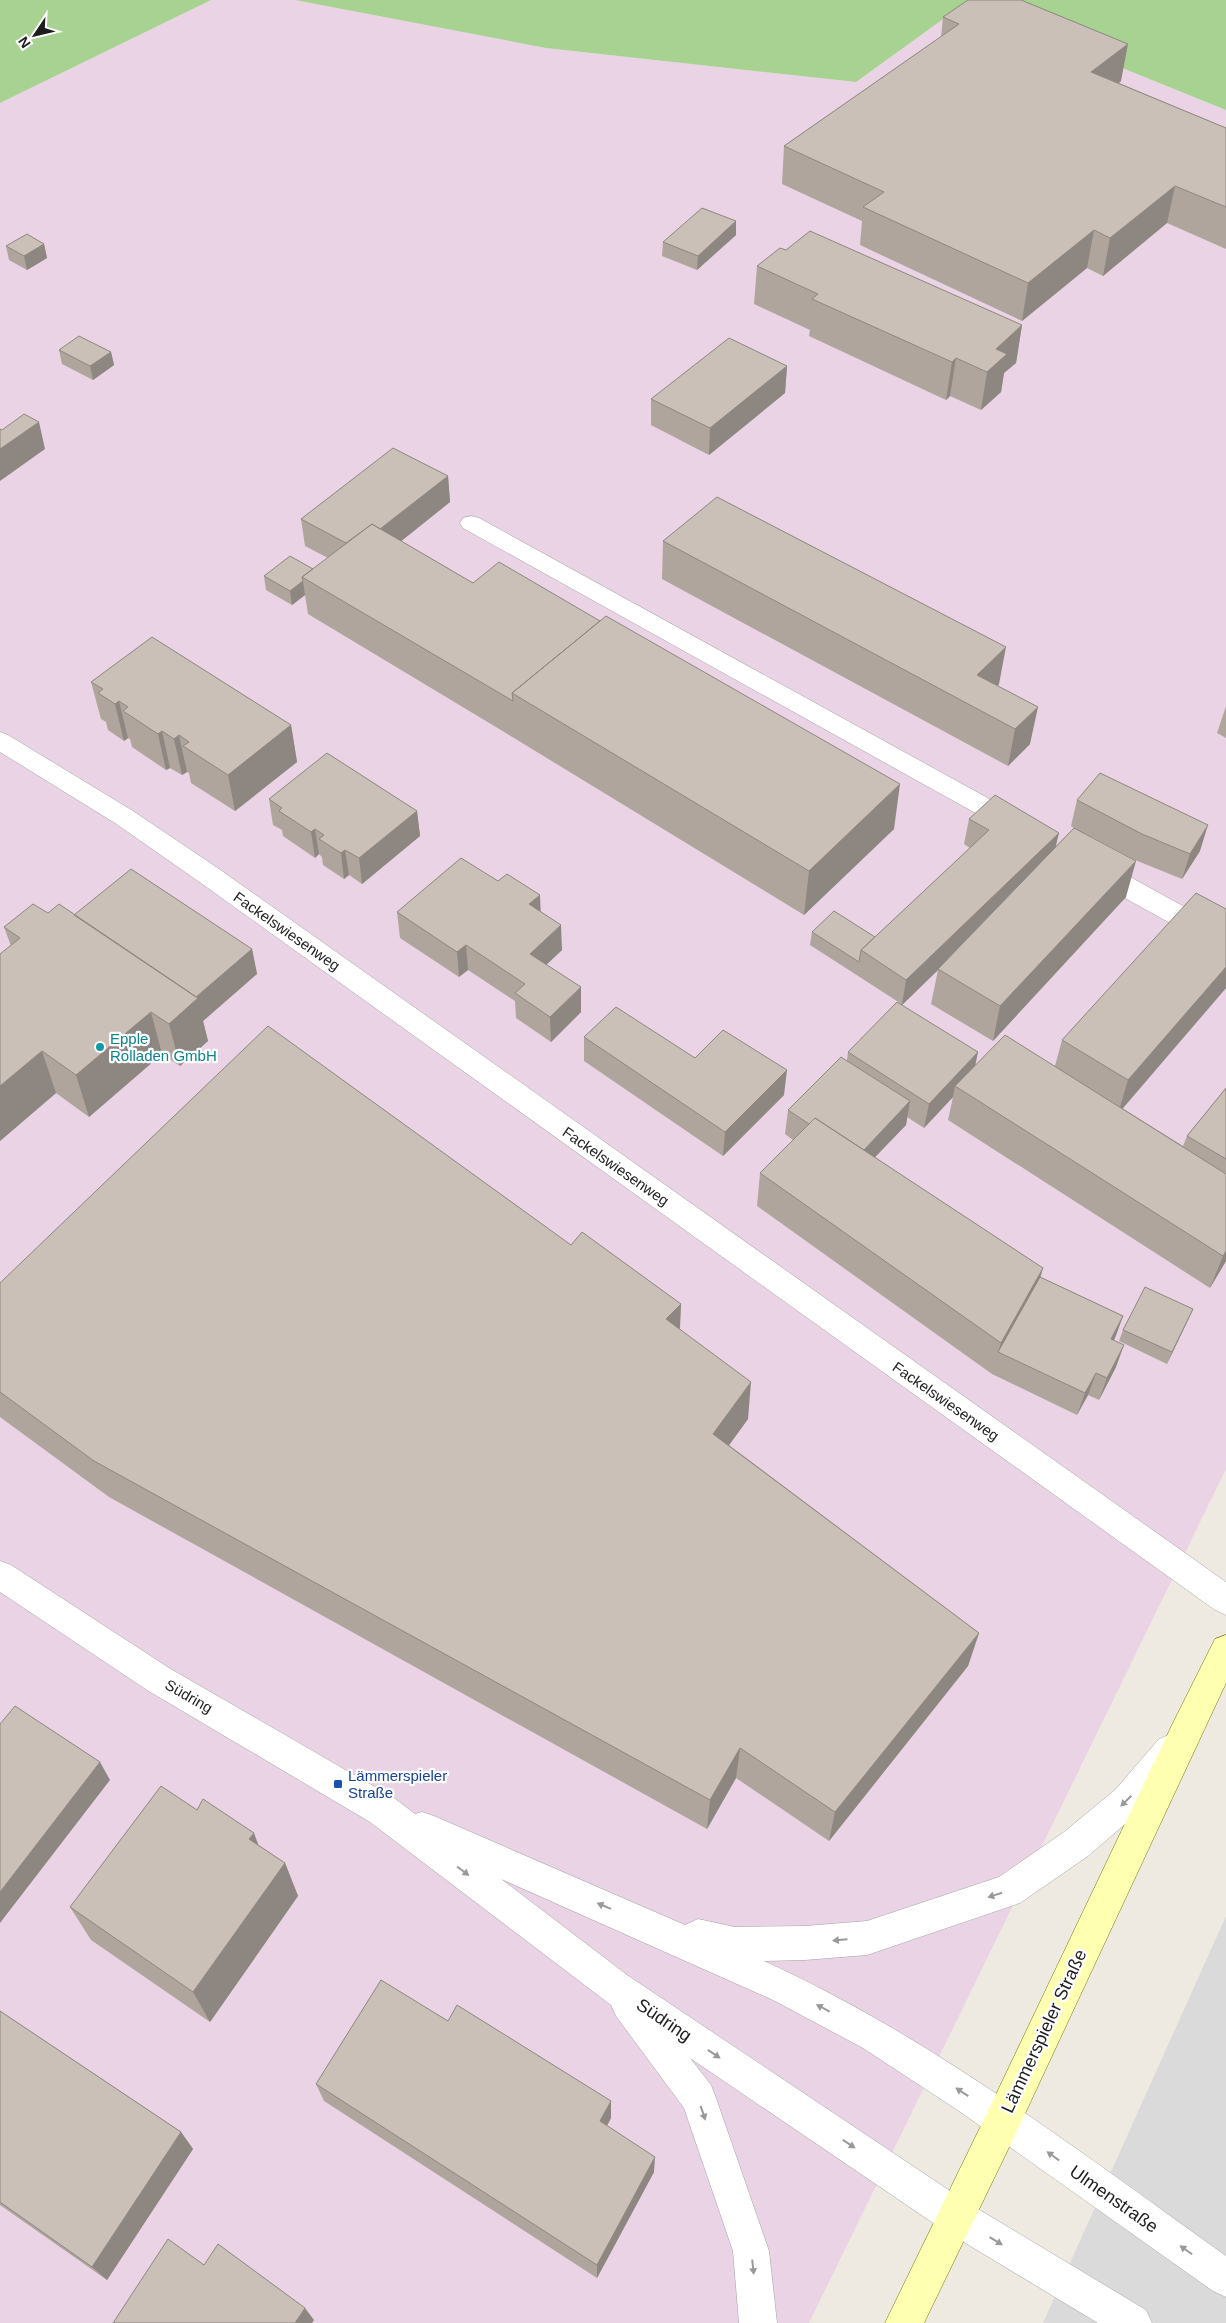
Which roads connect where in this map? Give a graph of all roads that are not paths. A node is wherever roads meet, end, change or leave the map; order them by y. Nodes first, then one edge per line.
1 (471, 523) dead end
2 (0, 741) edge
3 (1035, 836) edge
4 (1078, 860) edge
5 (1226, 942) edge
6 (0, 1575) edge
7 (1226, 1600) edge
8 (1226, 1650) edge
9 (1182, 1738) junction
10 (382, 1810) junction
11 (649, 1925) junction
12 (616, 1987) junction
13 (1003, 2120) junction
14 (954, 2216) junction
15 (1226, 2278) edge
16 (758, 2323) edge
17 (904, 2323) edge
18 (1133, 2323) edge

1 - 3 street
2 - 7 street, Fackelswiesenweg
4 - 5 street
6 - 10 street, Südring
8 - 9 main road, Lämmerspieler Straße
9 -> 11 street, Lämmerspieler Straße
9 - 13 main road, Lämmerspieler Straße
11 -> 10 street, Südring
10 -> 12 street, Südring
13 -> 11 street, Südring
12 -> 14 street, Südring
12 -> 16 street
13 - 14 main road, Lämmerspieler Straße
15 -> 13 street, Ulmenstraße
14 - 17 main road, Lämmerspieler Straße
14 -> 18 street

